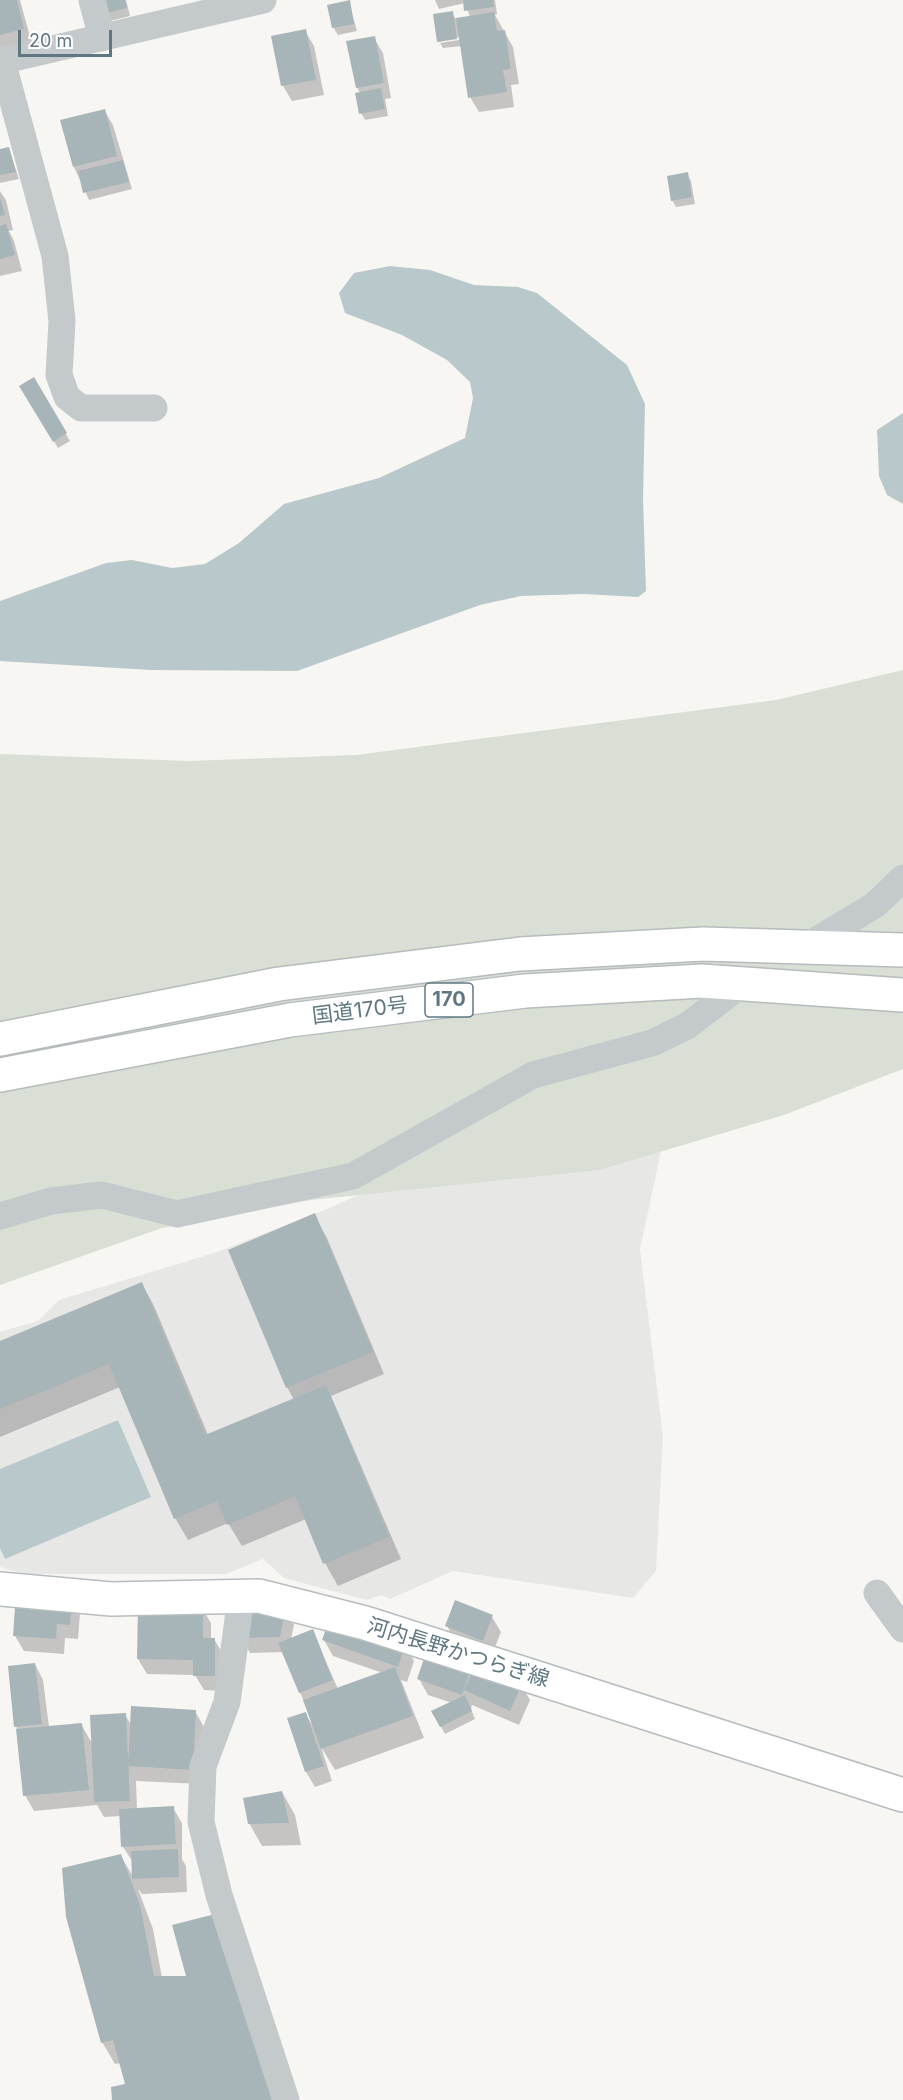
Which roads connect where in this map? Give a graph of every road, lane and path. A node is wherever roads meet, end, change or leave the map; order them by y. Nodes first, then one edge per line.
1 (92, 0) edge
2 (252, 1) edge
3 (102, 38) junction
4 (1, 61) edge
5 (154, 408) dead end
6 (903, 878) edge
7 (805, 947) junction
8 (903, 950) edge
9 (742, 984) junction
10 (903, 995) edge
11 (0, 1039) edge
12 (0, 1075) edge
13 (0, 1216) edge
14 (0, 1589) edge
15 (877, 1593) dead end
16 (241, 1597) junction
17 (903, 1629) edge
18 (903, 1795) edge
19 (286, 2100) edge

1 - 3 street
2 - 3 street
3 - 4 street
4 - 5 street
6 - 7 street
7 - 8 main road, 国道170号 / 170
7 - 11 main road, 国道170号 / 170
9 - 10 main road, 国道170号 / 170
9 - 12 main road, 国道170号 / 170
9 - 13 street
14 - 16 main road, 河内長野かつらぎ線
15 - 17 street
16 - 18 main road, 河内長野かつらぎ線
16 - 19 street

